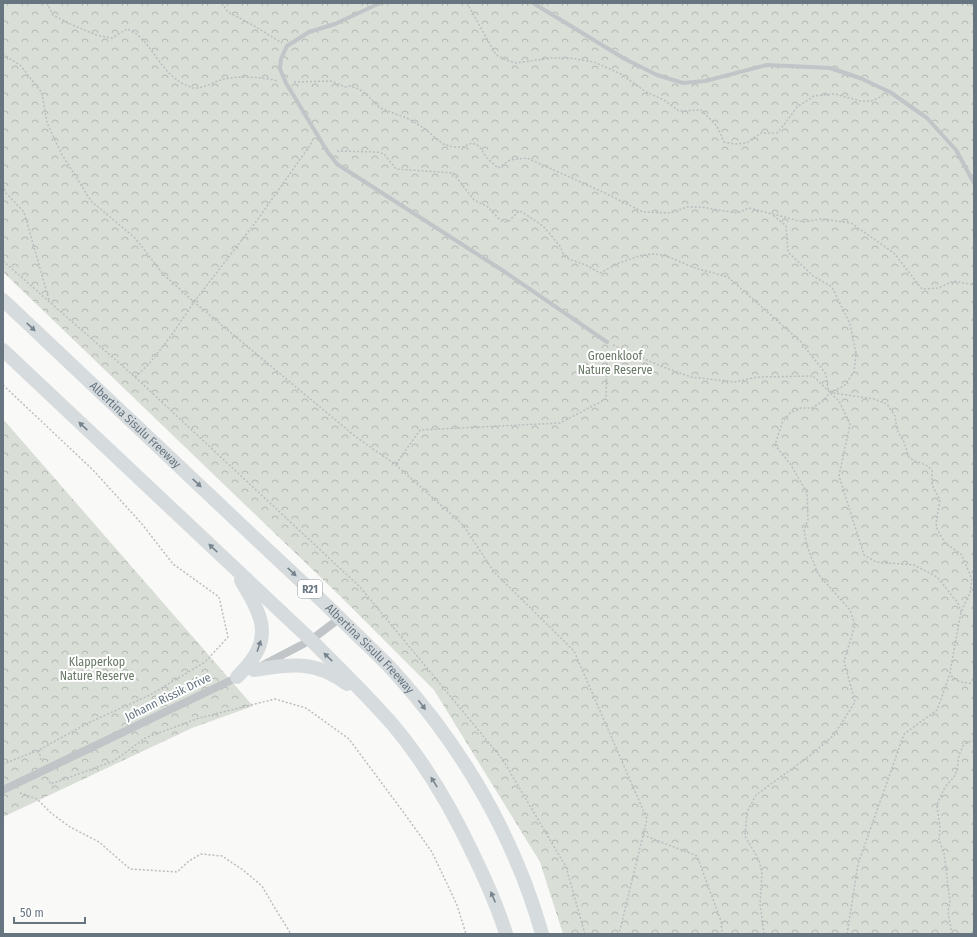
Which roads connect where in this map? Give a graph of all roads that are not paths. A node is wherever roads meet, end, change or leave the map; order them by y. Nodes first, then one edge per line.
1 (380, 3) edge
2 (533, 3) edge
3 (971, 3) edge
4 (974, 5) edge
5 (974, 183) edge
6 (3, 300) edge
7 (607, 342) road end
8 (3, 350) edge
9 (236, 569) junction
10 (340, 618) junction
11 (311, 640) junction
12 (254, 670) junction
13 (237, 677) junction
14 (393, 726) junction
15 (5, 789) edge
16 (506, 934) edge
17 (542, 934) edge

1 - 7 lane
2 - 5 lane
3 - 4 lane
6 -> 10 highway, Albertina Sisulu Freeway / R21
9 -> 8 highway
9 - 11 highway
13 -> 9 highway
10 - 11 street, Johann Rissik Drive
10 -> 17 highway, Albertina Sisulu Freeway / R21
11 - 12 street, Johann Rissik Drive
14 -> 11 highway
12 - 13 street, Johann Rissik Drive
12 - 14 highway
13 - 15 street, Johann Rissik Drive
16 -> 14 highway

